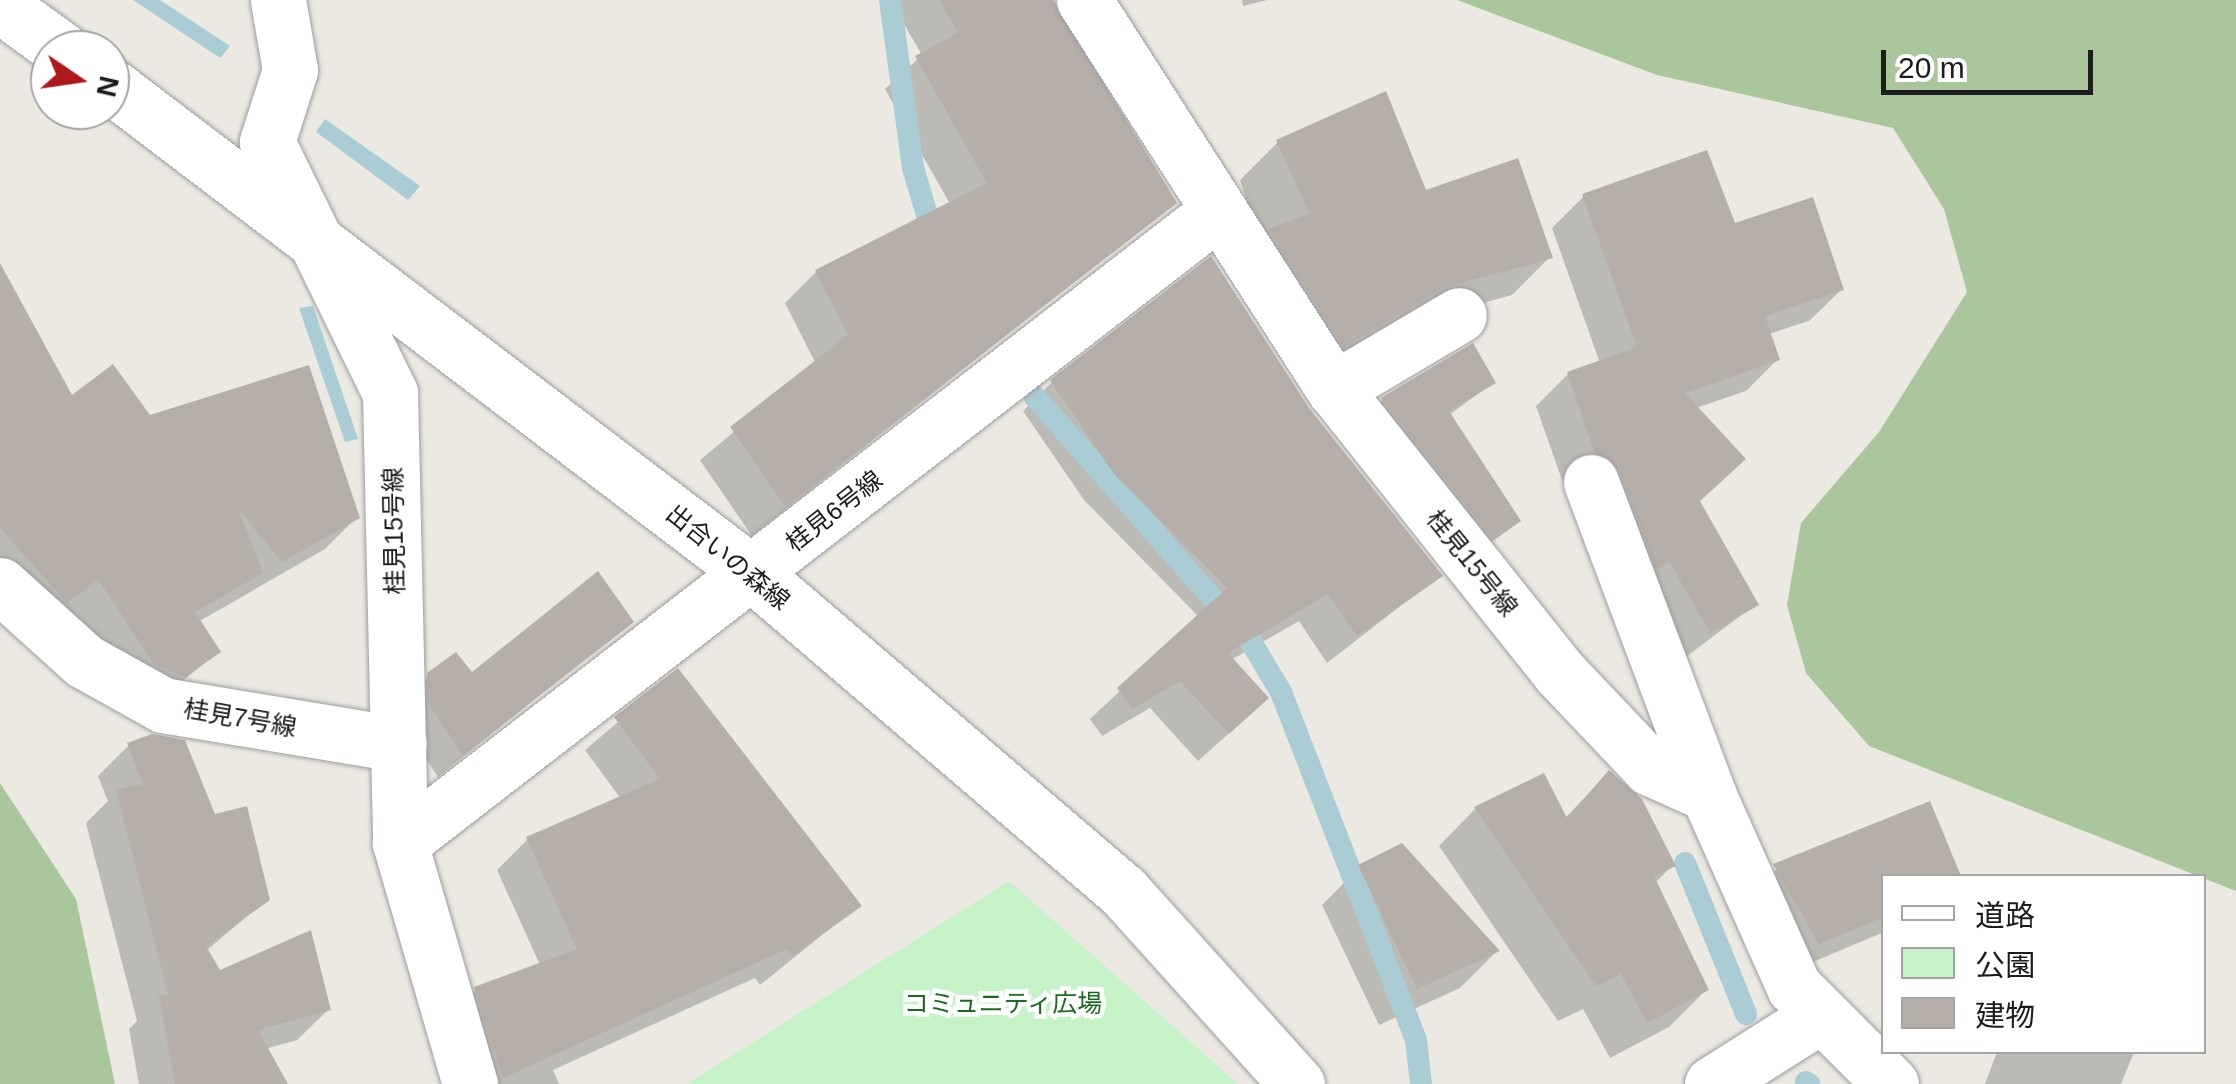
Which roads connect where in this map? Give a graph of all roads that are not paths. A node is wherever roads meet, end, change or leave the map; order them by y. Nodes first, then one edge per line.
1 (278, 0) edge
2 (1084, 0) edge
3 (0, 4) edge
4 (35, 30) edge
5 (130, 101) edge
6 (1217, 212) junction
7 (314, 235) junction
8 (1459, 315) dead end
9 (1334, 390) junction
10 (1591, 482) dead end
11 (753, 574) junction
12 (0, 585) edge
13 (398, 744) junction
14 (1708, 794) junction
15 (400, 843) junction
16 (1821, 1015) junction
17 (470, 1084) edge
18 (1298, 1084) edge
19 (1712, 1084) edge
20 (1891, 1084) edge

1 - 7 street, 桂見15号線
2 - 6 street, 桂見15号線
3 - 4 street
5 - 7 street, 出合いの森線
6 - 9 street, 桂見15号線
6 - 11 street, 桂見6号線
7 - 11 street, 出合いの森線
7 - 13 street, 桂見15号線
8 - 9 street
9 - 14 street, 桂見15号線
10 - 14 street
11 - 15 street, 桂見6号線
11 - 18 street, 出合いの森線
12 - 13 street, 桂見7号線
13 - 15 street, 桂見15号線
14 - 16 street
15 - 17 street, 桂見15号線
16 - 19 street
16 - 20 street

